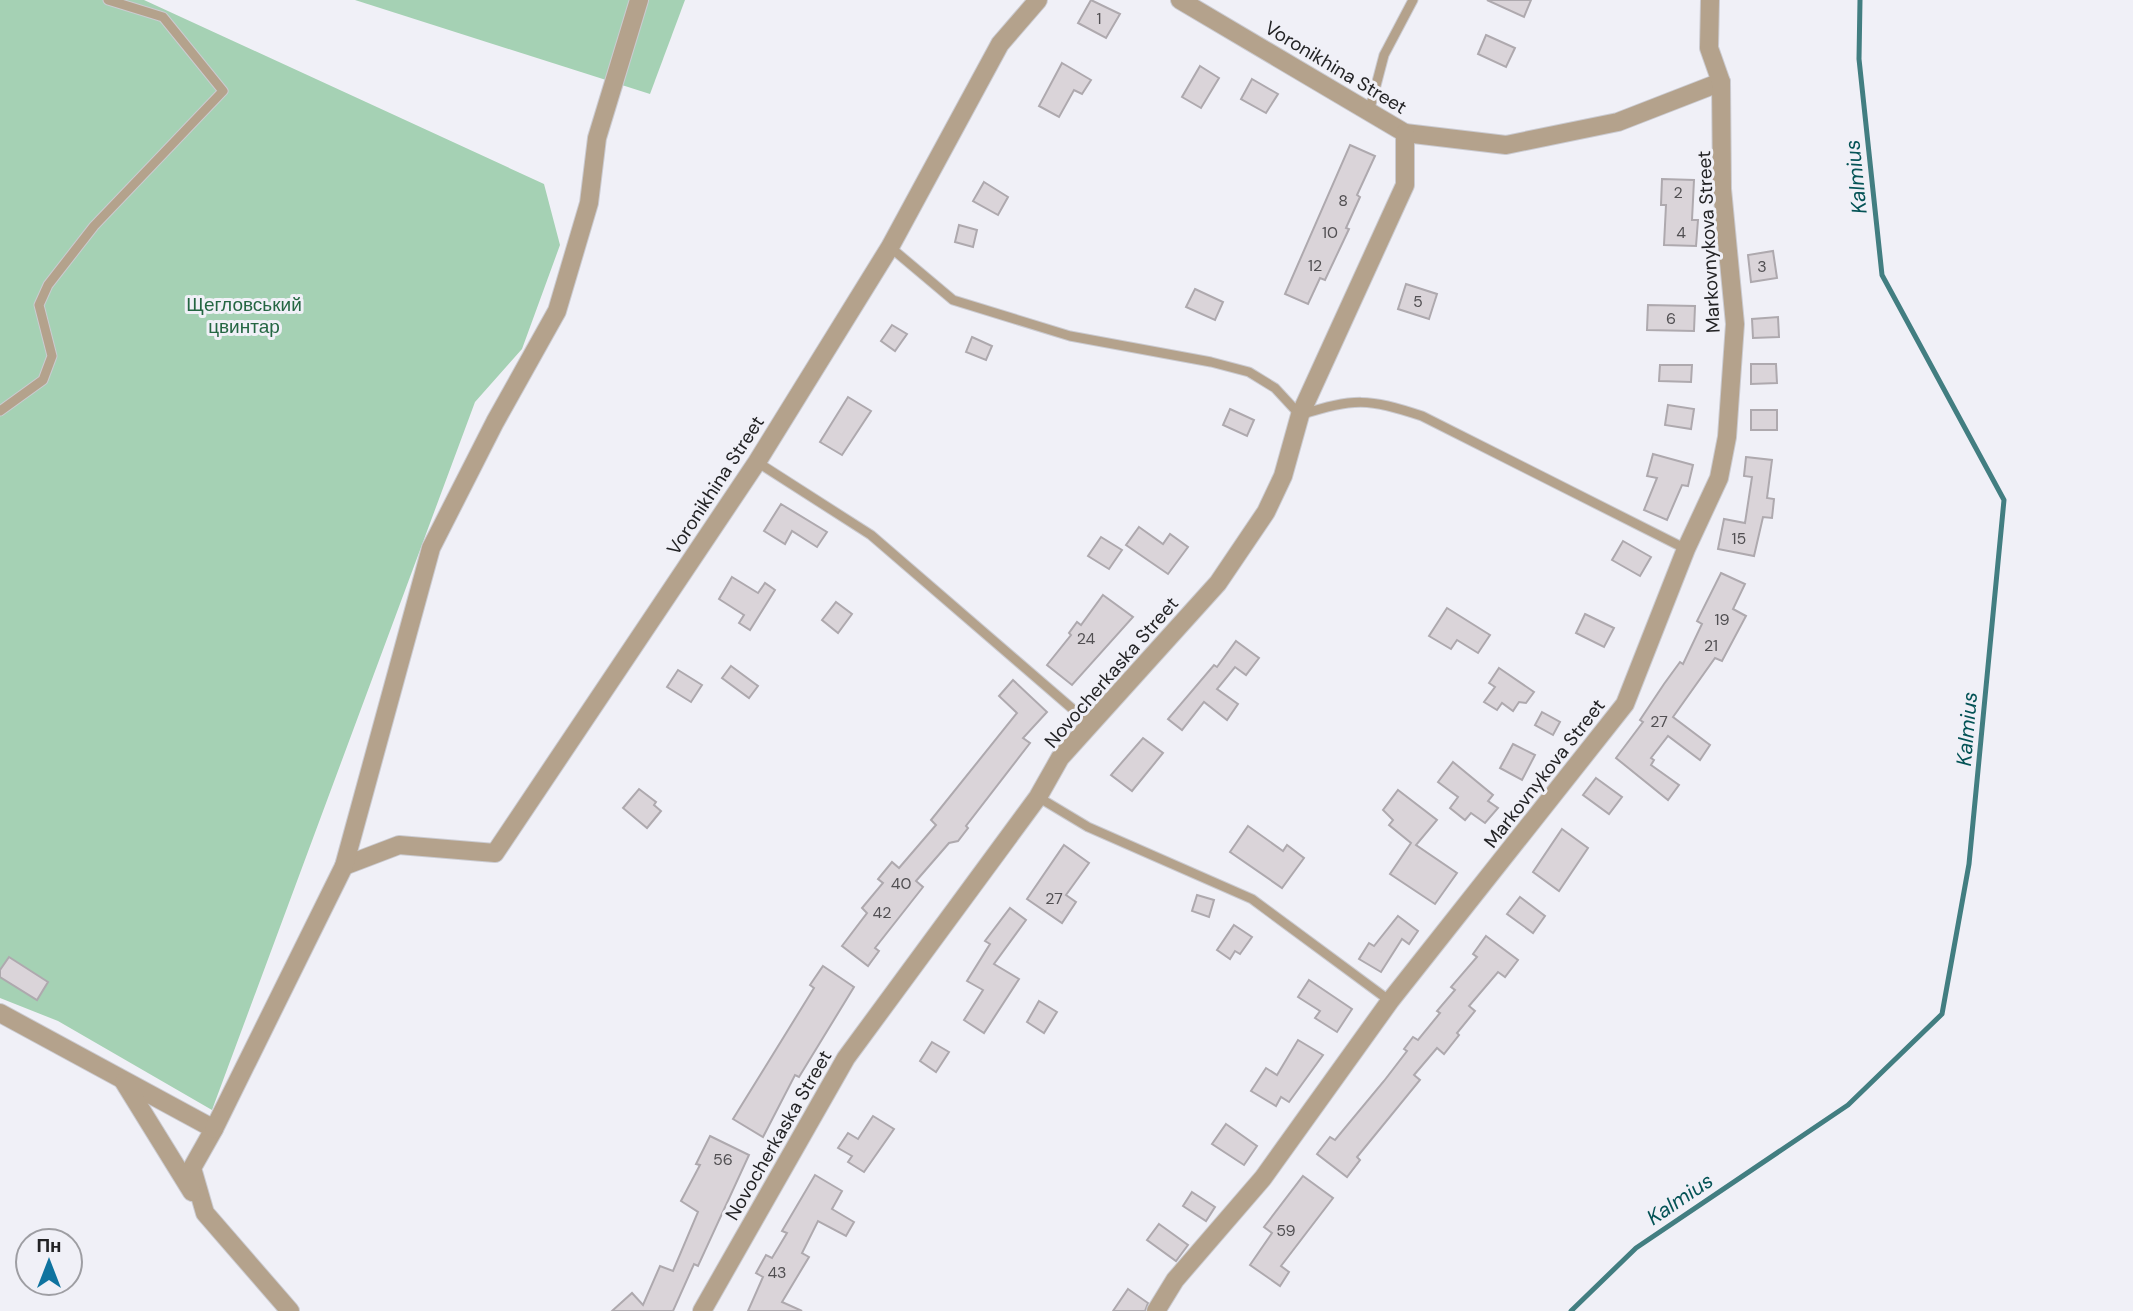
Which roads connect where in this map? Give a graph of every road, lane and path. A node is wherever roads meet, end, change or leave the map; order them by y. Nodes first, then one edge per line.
1 (108, 0) edge
2 (639, 0) edge
3 (1038, 0) edge
4 (1180, 0) edge
5 (1413, 0) edge
6 (1710, 0) edge
7 (1721, 82) junction
8 (1370, 112) junction
9 (1405, 133) junction
10 (890, 247) junction
11 (0, 411) edge
12 (1300, 415) junction
13 (757, 462) junction
14 (1686, 549) junction
15 (1090, 723) junction
16 (1038, 797) junction
17 (344, 866) junction
18 (1390, 1001) junction
19 (0, 1013) edge
20 (122, 1078) junction
21 (214, 1129) junction
22 (205, 1213) junction
23 (290, 1311) edge
24 (702, 1311) edge
25 (1156, 1311) edge

1 - 11 lane
2 - 17 street
3 - 10 street, Voronikhina Street
4 - 8 street, Voronikhina Street
5 - 8 lane
6 - 7 street, Markovnykova Street
7 - 9 street, Voronikhina Street
7 - 14 street, Markovnykova Street
8 - 9 street, Voronikhina Street
9 - 12 street, Novocherkaska Street
10 - 12 lane
10 - 13 street, Voronikhina Street
12 - 14 lane
12 - 15 street, Novocherkaska Street
13 - 15 lane
13 - 17 street, Voronikhina Street
14 - 18 street, Markovnykova Street
15 - 16 street, Novocherkaska Street
16 - 18 lane
16 - 24 street, Novocherkaska Street
17 - 21 street
18 - 25 street, Markovnykova Street
19 - 20 street
20 - 21 street
20 - 22 street
21 - 22 street
22 - 23 street

